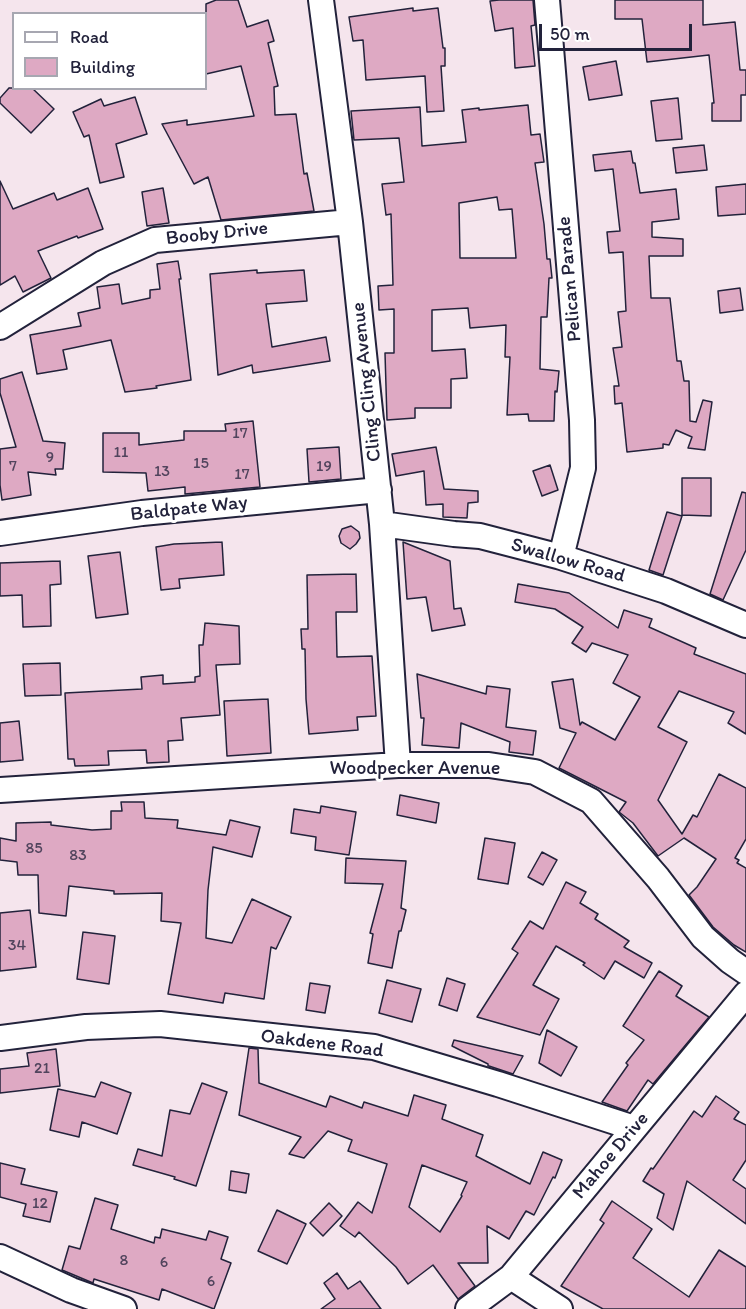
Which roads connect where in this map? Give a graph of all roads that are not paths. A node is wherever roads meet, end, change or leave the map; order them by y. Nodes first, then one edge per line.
1 (321, 0) edge
2 (547, 0) edge
3 (350, 222) junction
4 (0, 327) edge
5 (379, 490) junction
6 (382, 524) junction
7 (0, 533) edge
8 (561, 557) junction
9 (746, 625) edge
10 (398, 765) junction
11 (0, 790) edge
12 (746, 972) edge
13 (746, 994) edge
14 (0, 1038) edge
15 (634, 1128) junction
16 (0, 1257) edge
17 (511, 1277) junction
18 (124, 1309) edge
19 (468, 1309) edge
20 (560, 1309) edge

1 - 3 street, Cling Cling Avenue
2 - 8 street, Pelican Parade
3 - 4 street, Booby Drive
3 - 5 street, Cling Cling Avenue
5 - 6 street, Cling Cling Avenue
5 - 7 street, Baldpate Way
6 - 8 street, Swallow Road
6 - 10 street, Cling Cling Avenue
8 - 9 street, Swallow Road
10 - 11 street, Woodpecker Avenue
10 - 12 street, Woodpecker Avenue
13 - 15 street, Mahoe Drive
14 - 15 street, Oakdene Road
15 - 17 street, Mahoe Drive
16 - 18 street
17 - 19 street, Mahoe Drive
17 - 20 street

